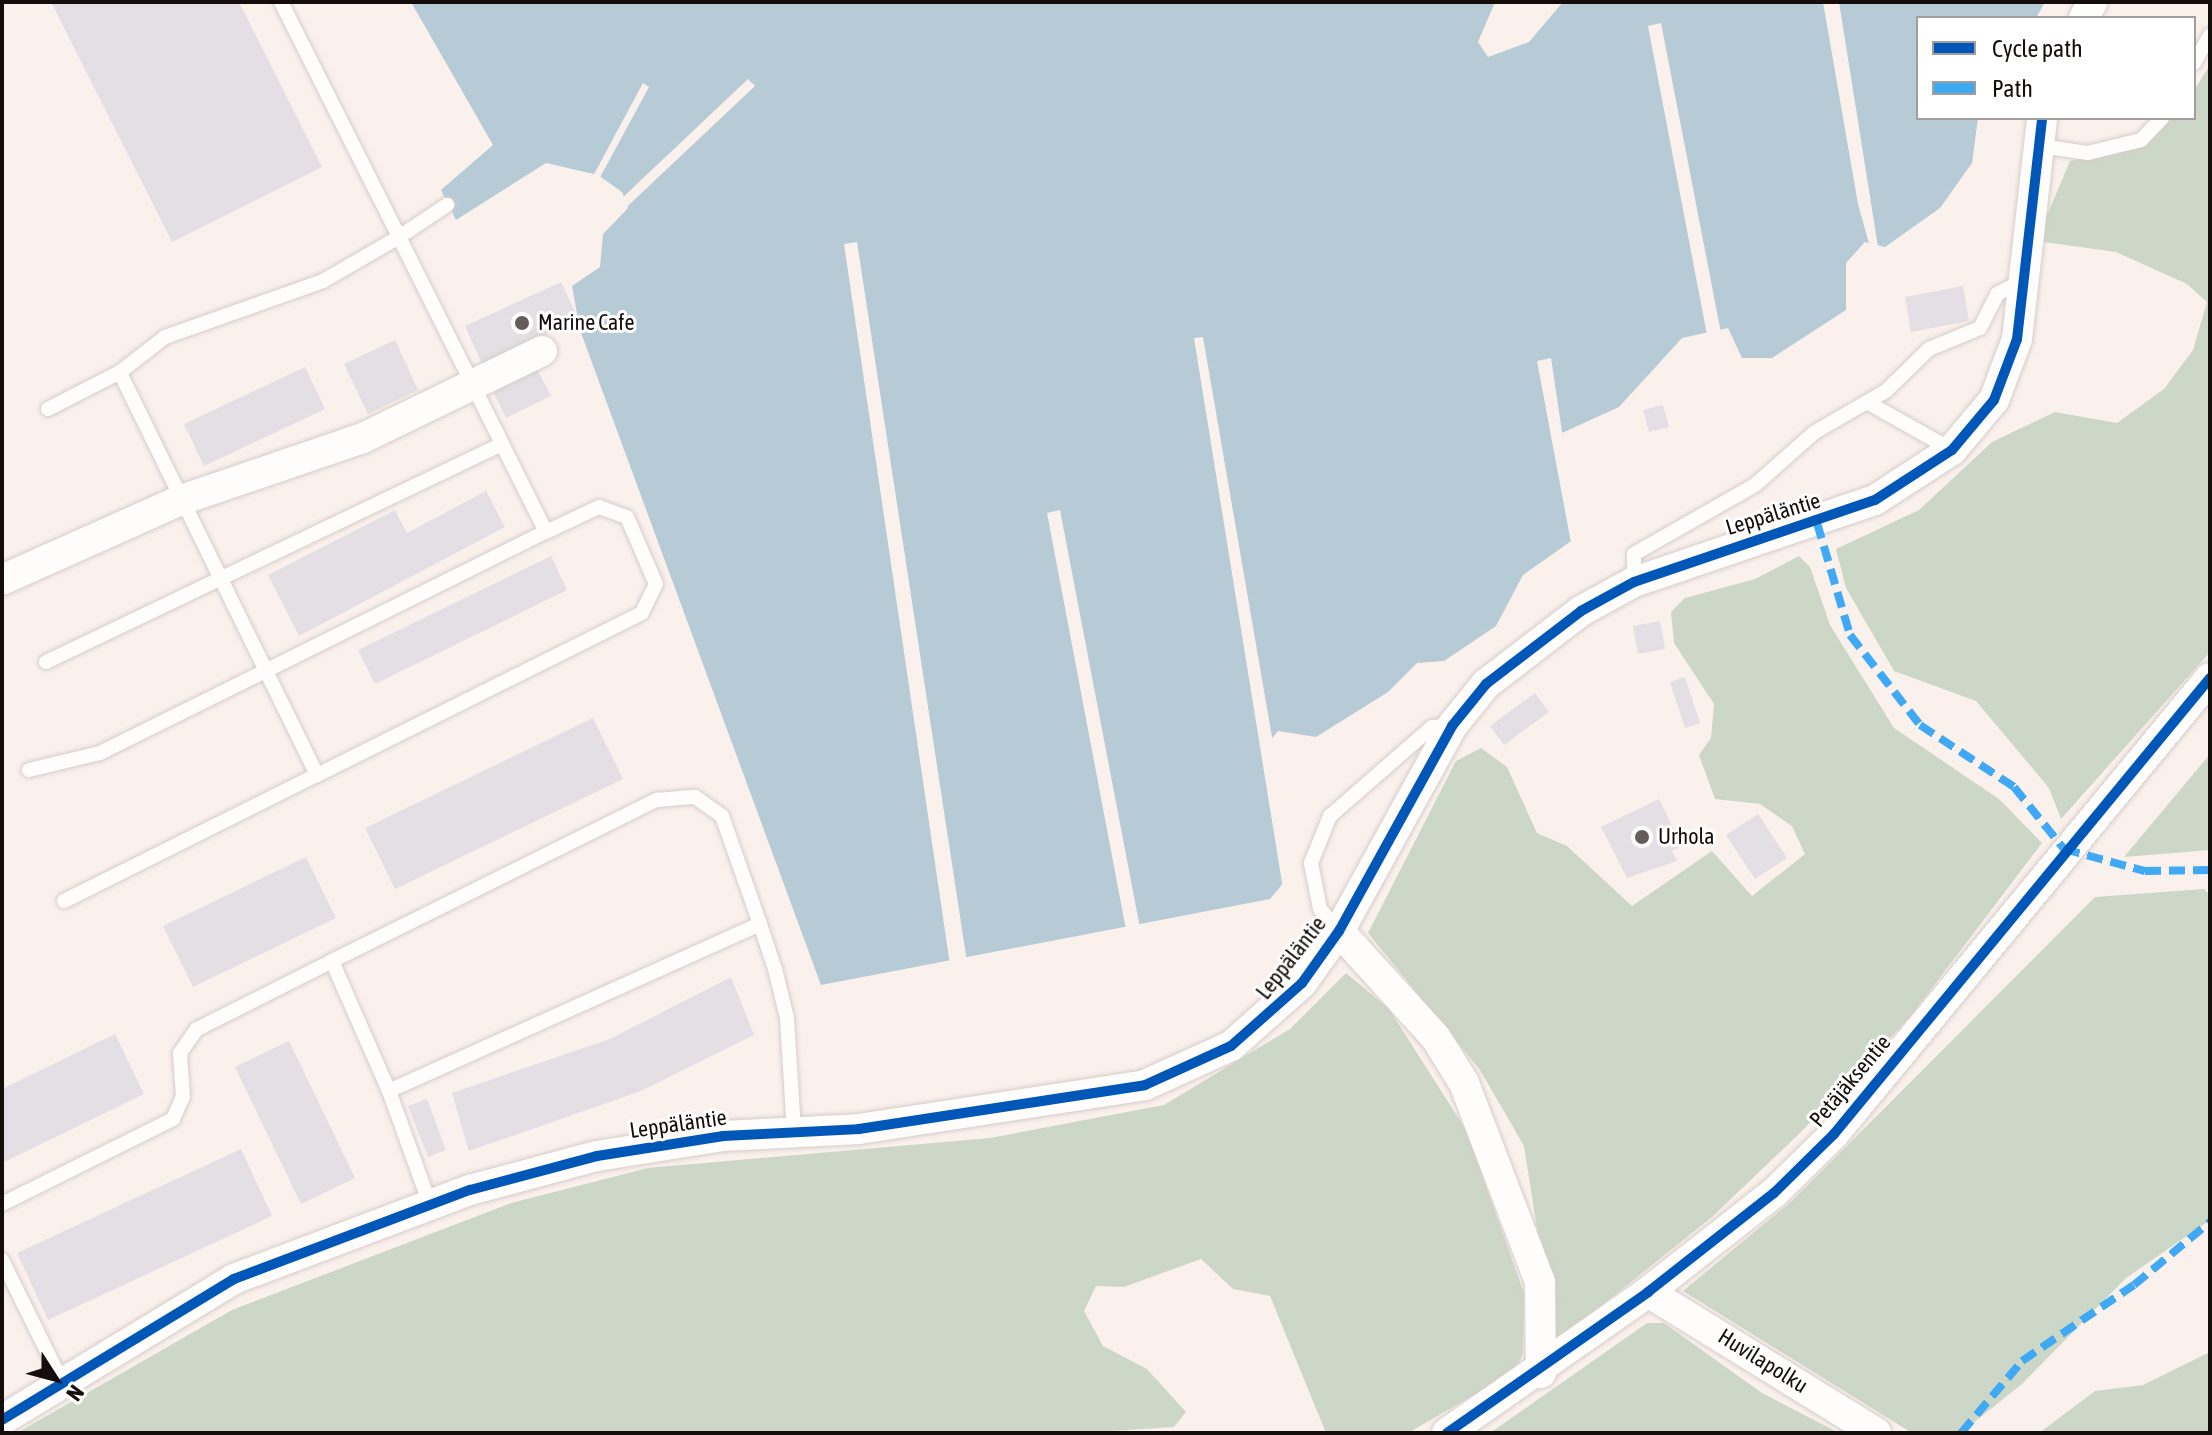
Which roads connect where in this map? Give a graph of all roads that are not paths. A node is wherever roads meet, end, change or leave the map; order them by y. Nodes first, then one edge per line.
1 (281, 2) edge
2 (2210, 35) edge
3 (2196, 60) edge
4 (2160, 120) edge
5 (2038, 132) edge
6 (447, 205) dead end
7 (399, 237) junction
8 (2028, 277) junction
9 (542, 351) dead end
10 (120, 372) junction
11 (470, 383) junction
12 (1867, 402) junction
13 (48, 409) dead end
14 (502, 444) junction
15 (1952, 450) junction
16 (181, 500) junction
17 (546, 532) junction
18 (220, 579) junction
19 (2, 580) edge
20 (1634, 582) junction
21 (46, 662) dead end
22 (266, 673) junction
23 (2210, 678) edge
24 (1452, 726) junction
25 (29, 770) dead end
26 (317, 775) junction
27 (64, 901) dead end
28 (760, 924) junction
29 (1339, 931) junction
30 (332, 961) junction
31 (389, 1091) junction
32 (794, 1132) junction
33 (2, 1204) edge
34 (430, 1204) junction
35 (2, 1260) edge
36 (1648, 1292) junction
37 (1541, 1373) junction
38 (62, 1382) junction
39 (2, 1420) edge
40 (1447, 1433) edge
41 (1876, 1433) edge

1 - 7 lane
2 - 3 lane
4 - 5 lane
5 - 8 street, Leppäläntie
6 - 7 lane
7 - 10 lane
7 - 11 lane
8 - 12 lane
8 - 15 street, Leppäläntie
9 - 11 street
10 - 13 lane
10 - 16 lane
11 - 14 lane
11 - 16 street
12 - 15 lane
12 - 20 lane
14 - 17 lane
14 - 18 lane
15 - 20 street, Leppäläntie
16 - 18 lane
16 - 19 street
17 - 22 lane
17 - 26 lane
18 - 21 lane
18 - 22 lane
20 - 24 street, Leppäläntie
22 - 25 lane
22 - 26 lane
23 - 36 street, Petäjäksentie
24 - 29 street, Leppäläntie
24 - 29 lane
26 - 27 lane
28 - 30 lane
28 - 31 lane
28 - 32 lane
29 - 32 street, Leppäläntie
29 - 37 street
30 - 31 lane
30 - 33 lane
31 - 34 lane
32 - 34 street, Leppäläntie
34 - 38 street, Leppäläntie
35 - 38 lane
36 - 37 street, Petäjäksentie
36 - 41 street, Huvilapolku
37 - 40 street, Petäjäksentie
38 - 39 street, Leppäläntie

